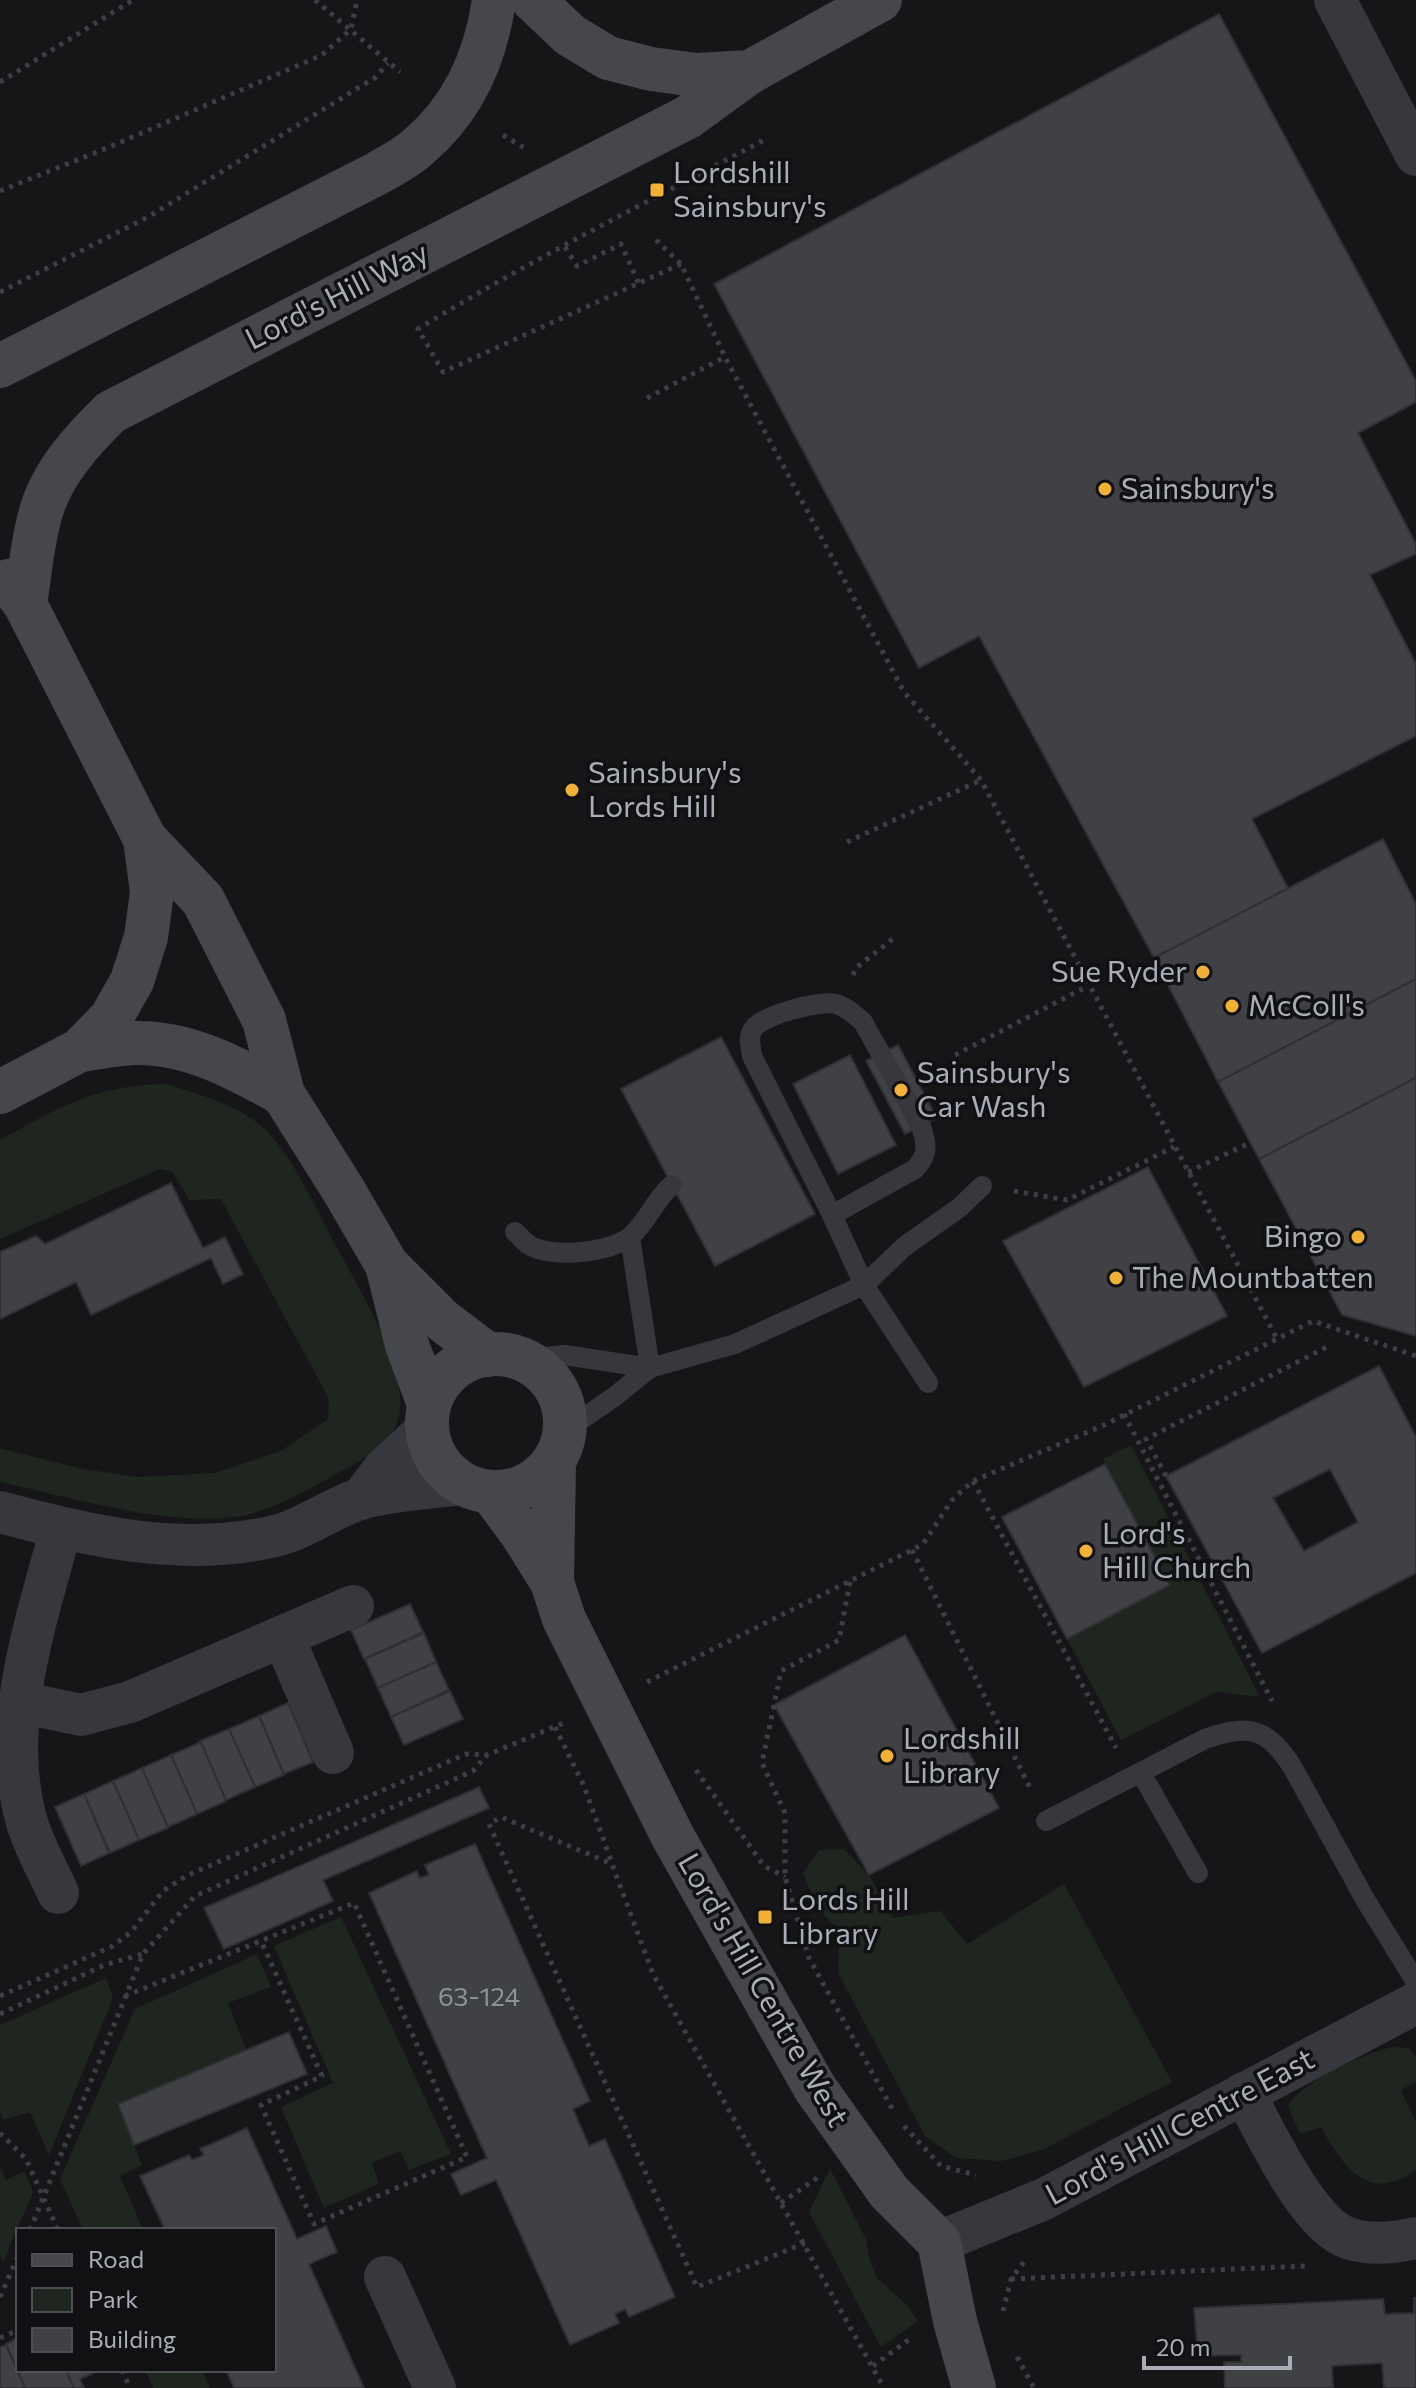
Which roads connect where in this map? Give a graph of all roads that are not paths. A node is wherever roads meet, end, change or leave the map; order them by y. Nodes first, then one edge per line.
1 (494, 0) edge
2 (533, 0) edge
3 (880, 0) edge
4 (1335, 0) edge
5 (750, 72) junction
6 (1416, 155) edge
7 (0, 366) edge
8 (0, 569) edge
9 (25, 604) junction
10 (145, 839) junction
11 (80, 1050) junction
12 (0, 1092) edge
13 (283, 1094) junction
14 (672, 1185) dead end
15 (982, 1186) road end
16 (832, 1215) junction
17 (515, 1232) dead end
18 (630, 1237) junction
19 (387, 1265) junction
20 (864, 1285) junction
21 (506, 1357) junction
22 (650, 1368) junction
23 (928, 1383) dead end
24 (428, 1417) junction
25 (560, 1446) junction
26 (477, 1488) junction
27 (361, 1499) junction
28 (0, 1512) edge
29 (61, 1529) junction
30 (552, 1582) junction
31 (353, 1606) dead end
32 (283, 1636) junction
33 (20, 1702) junction
34 (333, 1753) dead end
35 (1137, 1774) junction
36 (1046, 1821) road end
37 (1198, 1873) dead end
38 (58, 1893) dead end
39 (1416, 2000) edge
40 (1244, 2093) junction
41 (1416, 2238) edge
42 (939, 2242) junction
43 (385, 2277) dead end
44 (435, 2388) edge
45 (974, 2388) edge

1 - 7 street
2 - 5 street
3 - 5 street, Lord's Hill Way
4 - 6 street
5 - 9 street, Lord's Hill Way
8 - 9 street
9 - 10 street
10 - 11 street
10 - 13 street
11 - 12 street
11 - 13 street
13 - 19 street
14 - 18 lane
15 - 20 lane
16 - 16 lane
16 - 20 lane
17 - 18 lane
18 - 22 lane
19 - 21 street
19 - 24 street
20 - 22 lane
20 - 23 lane
21 - 22 lane
21 - 24 street
21 - 25 street
22 - 25 lane
24 - 26 street
24 - 27 street
25 - 26 street
25 - 30 street, Lord's Hill Centre West
26 - 27 street
26 - 30 street, Lord's Hill Centre West
27 - 29 street
28 - 29 street
29 - 33 street
30 - 42 street, Lord's Hill Centre West
31 - 32 street
32 - 33 street
32 - 34 street
33 - 38 street
35 - 36 lane
35 - 37 lane
35 - 39 lane
39 - 40 street, Lord's Hill Centre East
40 - 41 street
40 - 42 street, Lord's Hill Centre East
42 - 45 street
43 - 44 street

